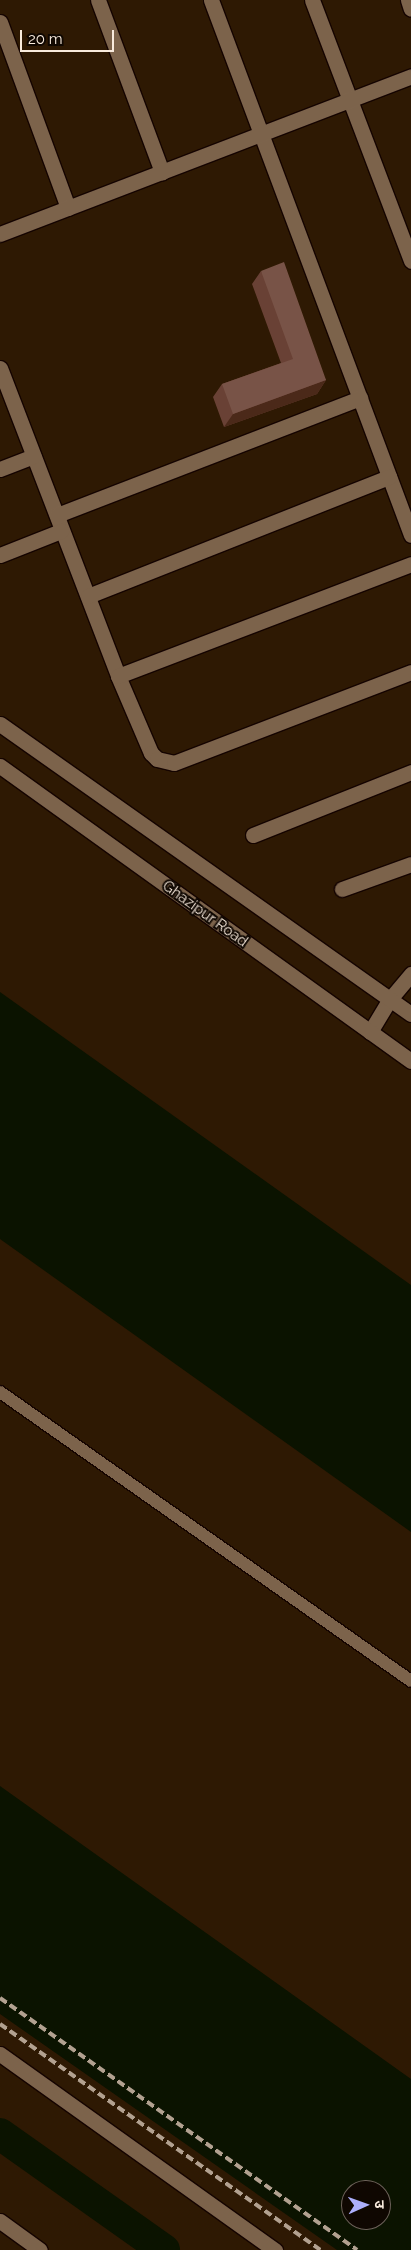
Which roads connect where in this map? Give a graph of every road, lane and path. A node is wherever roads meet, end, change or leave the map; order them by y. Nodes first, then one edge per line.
1 (98, 0) edge
2 (211, 0) edge
3 (312, 0) edge
4 (408, 0) edge
5 (411, 9) edge
6 (0, 22) edge
7 (411, 76) edge
8 (349, 100) junction
9 (261, 134) junction
10 (162, 172) junction
11 (68, 208) junction
12 (0, 234) edge
13 (411, 261) edge
14 (0, 370) edge
15 (360, 398) junction
16 (34, 456) junction
17 (0, 469) edge
18 (389, 477) junction
19 (57, 516) junction
20 (61, 531) junction
21 (411, 535) edge
22 (0, 555) edge
23 (411, 564) edge
24 (88, 596) junction
25 (411, 672) edge
26 (118, 676) junction
27 (0, 724) edge
28 (0, 766) edge
29 (411, 772) edge
30 (253, 835) dead end
31 (411, 864) edge
32 (342, 889) dead end
33 (411, 974) edge
34 (390, 999) junction
35 (411, 1014) edge
36 (370, 1032) junction
37 (411, 1062) edge
38 (0, 1392) edge
39 (411, 1681) edge
40 (0, 2054) edge
41 (0, 2221) edge
42 (40, 2250) edge
43 (275, 2250) edge

1 - 10 street
2 - 9 street
3 - 8 street
4 - 5 street
6 - 11 street
7 - 8 street
8 - 9 street
8 - 13 street
9 - 10 street
9 - 15 street
10 - 11 street
11 - 12 street
14 - 16 street
15 - 18 street
15 - 19 street
16 - 17 street
16 - 19 street
18 - 21 street
18 - 24 street
19 - 20 street
20 - 22 street
20 - 24 street
23 - 26 street
24 - 26 street
25 - 26 street
27 - 34 street
28 - 36 street, Ghazipur Road
29 - 30 street
31 - 32 street
33 - 34 street
34 - 35 street
34 - 36 street
36 - 37 street, Ghazipur Road
38 - 39 lane
40 - 43 street
41 - 42 street

